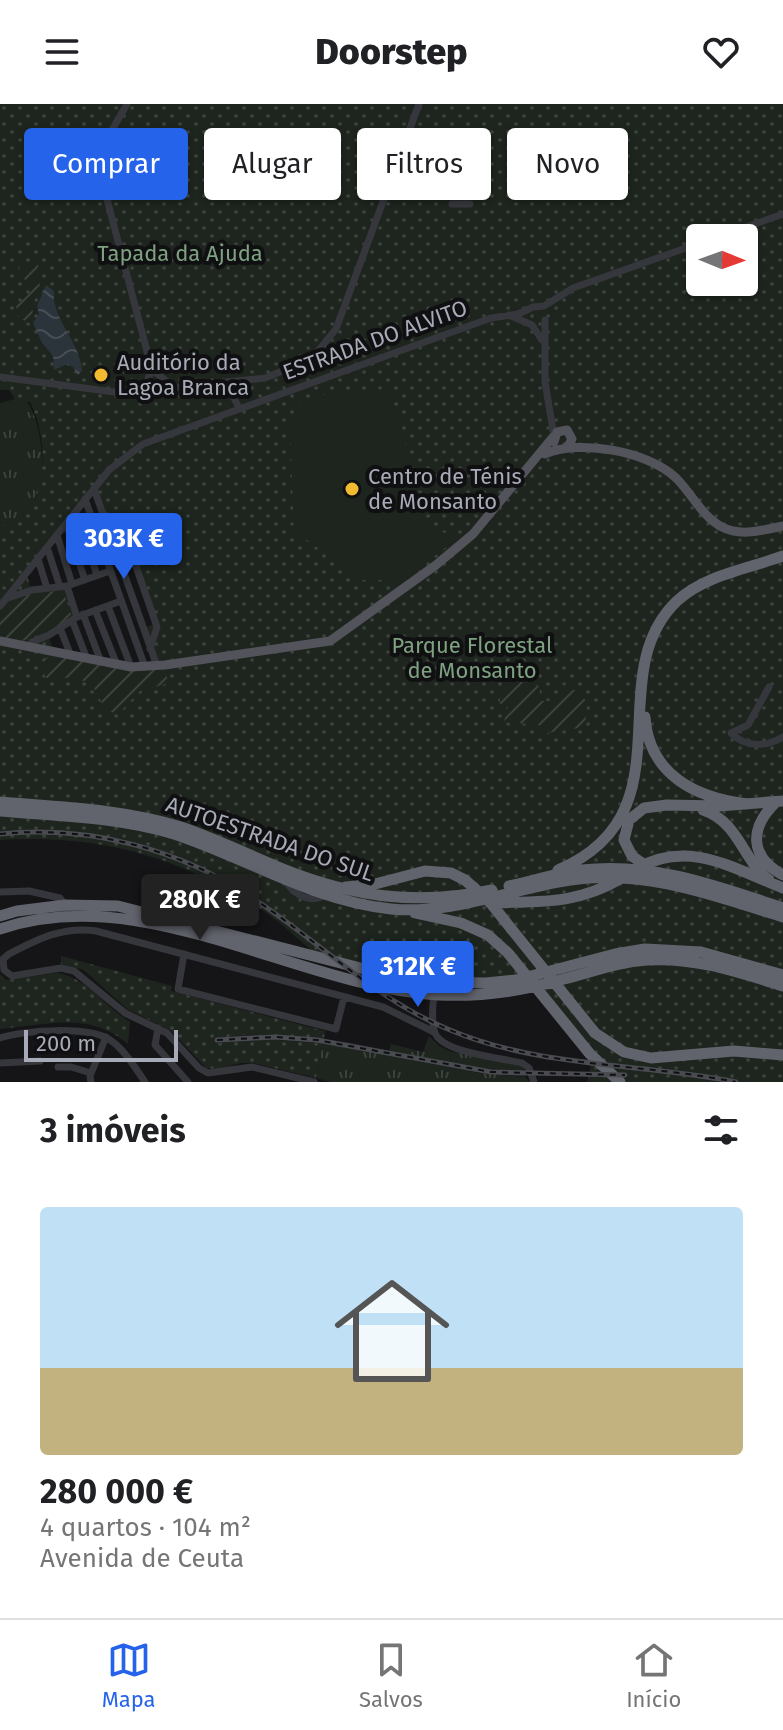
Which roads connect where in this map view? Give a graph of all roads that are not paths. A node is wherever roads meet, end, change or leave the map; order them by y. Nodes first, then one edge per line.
1 (127, 104) edge
2 (419, 104) edge
3 (113, 128) edge
4 (107, 200) edge
5 (452, 204) dead end
6 (470, 204) dead end
7 (783, 214) edge
8 (755, 224) edge
9 (686, 248) edge
10 (556, 300) junction
11 (538, 306) junction
12 (528, 310) junction
13 (509, 315) junction
14 (545, 318) junction
15 (531, 324) junction
16 (544, 346) junction
17 (152, 370) junction
18 (0, 377) edge
19 (239, 381) junction
20 (223, 382) junction
21 (173, 386) junction
22 (143, 390) junction
23 (231, 392) junction
24 (239, 408) junction
25 (550, 409) junction
26 (569, 432) junction
27 (554, 437) junction
28 (593, 447) junction
29 (565, 448) junction
30 (538, 457) junction
31 (94, 489) junction
32 (85, 499) junction
33 (76, 512) junction
34 (102, 513) junction
35 (66, 524) junction
36 (783, 526) edge
37 (57, 535) junction
38 (47, 547) junction
39 (783, 556) edge
40 (38, 559) junction
41 (110, 571) junction
42 (26, 574) junction
43 (97, 575) junction
44 (140, 578) junction
45 (85, 580) junction
46 (127, 583) junction
47 (66, 586) junction
48 (116, 587) junction
49 (47, 588) junction
50 (32, 590) junction
51 (7, 598) junction
52 (121, 601) junction
53 (0, 606) edge
54 (108, 606) junction
55 (95, 610) junction
56 (77, 617) junction
57 (60, 628) junction
58 (655, 632) junction
59 (49, 635) junction
60 (0, 641) edge
61 (29, 647) junction
62 (150, 649) junction
63 (55, 652) junction
64 (71, 656) junction
65 (87, 659) junction
66 (101, 662) junction
67 (117, 665) junction
68 (161, 666) junction
69 (131, 667) junction
70 (145, 667) junction
71 (769, 687) dead end
72 (783, 737) edge
73 (780, 801) edge
74 (0, 802) edge
75 (747, 804) junction
76 (691, 806) junction
77 (0, 811) edge
78 (652, 870) junction
79 (621, 873) junction
80 (783, 875) edge
81 (545, 878) junction
82 (338, 888) junction
83 (783, 888) edge
84 (0, 892) edge
85 (496, 896) junction
86 (783, 908) edge
87 (399, 909) junction
88 (65, 910) junction
89 (0, 916) edge
90 (783, 917) edge
91 (139, 921) junction
92 (0, 929) edge
93 (134, 941) junction
94 (276, 952) junction
95 (184, 954) junction
96 (646, 955) junction
97 (783, 975) edge
98 (783, 986) edge
99 (435, 988) junction
100 (344, 997) junction
101 (158, 1028) junction
102 (434, 1032) junction
103 (106, 1037) junction
104 (0, 1038) edge
105 (783, 1055) edge
106 (40, 1061) dead end
107 (0, 1063) edge
108 (58, 1067) dead end
109 (91, 1078) edge
110 (290, 1079) edge
111 (145, 1082) edge
112 (188, 1082) edge
113 (314, 1082) edge
114 (534, 1082) edge
115 (620, 1082) edge

1 - 3 street
2 - 19 street
4 - 17 street
5 - 6 street
7 - 8 street
9 - 10 street, ESTRADA DO ALVITO
10 - 11 street, ESTRADA DO ALVITO
10 - 14 street, ESTRADA DO ALVITO
11 - 12 street, ESTRADA DO ALVITO
11 - 14 street
12 - 13 street, ESTRADA DO ALVITO
12 - 15 street
13 - 15 street
13 - 24 street, ESTRADA DO ALVITO
14 - 15 street
14 - 16 street
15 - 16 street
16 - 25 street
17 - 21 street
17 - 22 street
18 - 22 street
19 - 20 street
19 - 23 street
20 - 21 street
20 - 23 street
21 - 22 street
23 - 24 street
24 - 31 street, ESTRADA DO ALVITO
25 - 26 street
25 - 27 street
26 - 27 main road
26 - 28 main road
26 - 29 main road
27 - 29 main road
27 - 30 main road
28 - 29 main road
28 - 36 main road
29 - 30 main road
30 - 68 main road
31 - 32 street, ESTRADA DO ALVITO
31 - 34 street
32 - 33 street, ESTRADA DO ALVITO
32 - 41 street
33 - 35 street, ESTRADA DO ALVITO
33 - 43 street
34 - 44 street
34 - 46 street
35 - 37 street, ESTRADA DO ALVITO
35 - 45 street
37 - 38 street, ESTRADA DO ALVITO
37 - 47 street
38 - 40 street, ESTRADA DO ALVITO
38 - 47 street
39 - 58 highway
40 - 42 street, ESTRADA DO ALVITO
40 - 49 street
41 - 43 street
41 - 48 street
42 - 50 street
42 - 51 street, ESTRADA DO ALVITO
43 - 45 street
44 - 46 street
44 - 62 street
45 - 47 street
46 - 48 street
46 - 62 street
47 - 49 street
47 - 56 street
48 - 52 street
49 - 50 street
50 - 51 street
51 - 53 street, ESTRADA DO ALVITO
52 - 54 street
52 - 70 street
54 - 55 street
54 - 69 street
55 - 56 street
55 - 67 street
56 - 57 street
56 - 65 street
56 - 66 street
57 - 59 street
57 - 64 street
58 - 75 highway
58 - 81 highway
59 - 61 street
59 - 63 street
60 - 61 main road
61 - 63 main road
62 - 68 street
63 - 64 main road
64 - 65 main road
65 - 66 main road
66 - 67 main road
67 - 69 main road
68 - 70 main road
69 - 70 main road
71 - 72 street
73 - 75 highway
73 - 80 highway
74 - 82 highway, AUTOESTRADA DO SUL
75 - 76 highway
76 - 78 highway
76 - 83 highway
77 - 87 highway, AUTOESTRADA DO SUL
78 - 79 highway
78 - 86 highway
79 - 81 highway, AUTOESTRADA DO SUL
79 - 85 highway, AUTOESTRADA DO SUL
79 - 90 highway
81 - 85 highway, AUTOESTRADA DO SUL
82 - 85 highway, AUTOESTRADA DO SUL
82 - 105 highway
83 - 85 highway
84 - 88 street
85 - 87 highway, AUTOESTRADA DO SUL
87 - 115 highway
88 - 89 highway
88 - 91 highway
88 - 92 highway
88 - 94 highway
91 - 93 street
91 - 94 highway
93 - 95 street
93 - 101 street
94 - 99 highway
95 - 100 street
95 - 100 street
96 - 97 highway
96 - 98 highway
96 - 99 highway
96 - 99 highway
99 - 102 street
100 - 102 street
101 - 110 street
101 - 112 street
102 - 114 street
103 - 104 street
103 - 109 street
103 - 111 street
106 - 107 street
108 - 109 street
110 - 113 street

